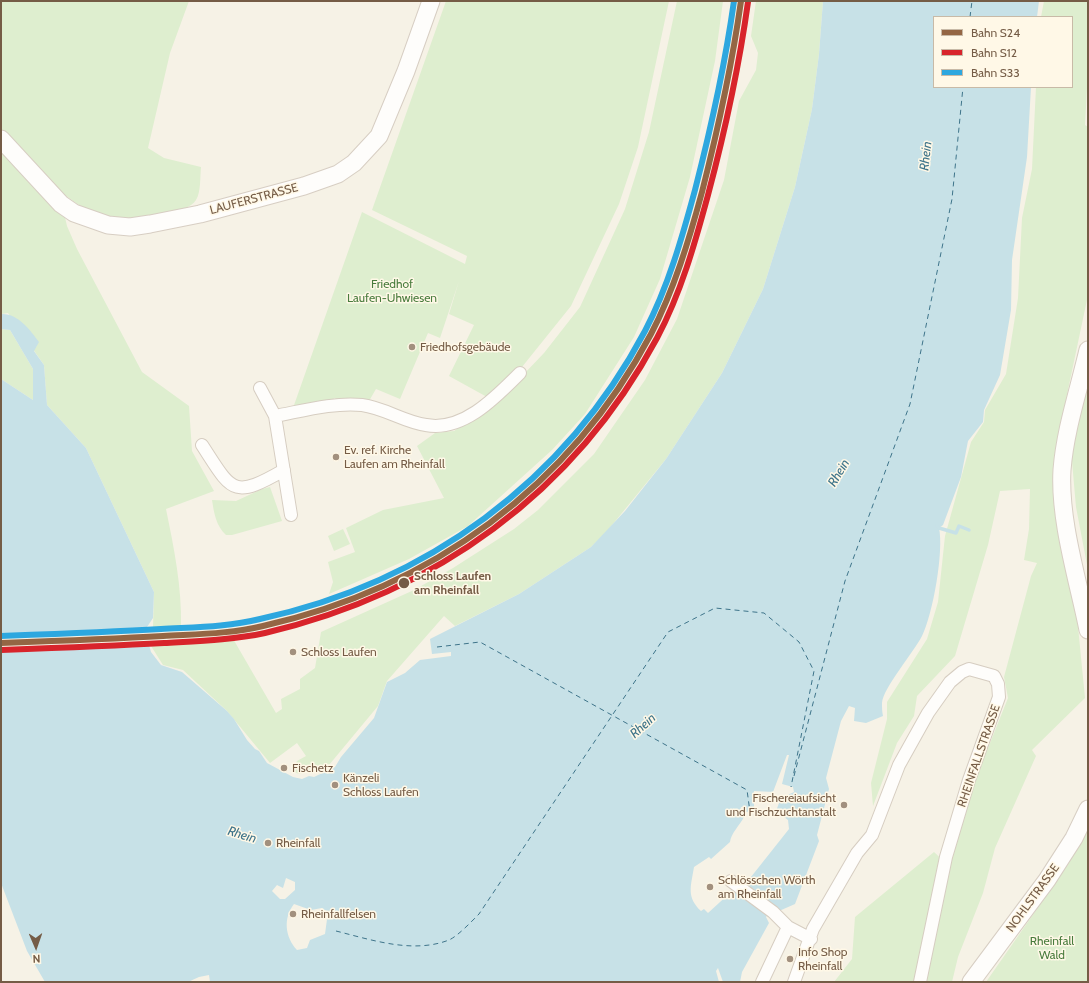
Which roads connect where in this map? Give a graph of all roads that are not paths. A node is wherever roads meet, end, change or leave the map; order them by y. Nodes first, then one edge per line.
1 (431, 1) edge
2 (1, 140) edge
3 (1088, 350) edge
4 (520, 373) dead end
5 (260, 388) dead end
6 (275, 416) junction
7 (202, 445) dead end
8 (284, 470) junction
9 (292, 515) dead end
10 (1088, 630) edge
11 (1088, 809) edge
12 (731, 881) dead end
13 (788, 927) junction
14 (811, 939) junction
15 (762, 982) edge
16 (794, 982) edge
17 (920, 982) edge
18 (971, 982) edge

1 - 2 street, LAUFERSTRASSE
3 - 10 street
4 - 6 street
5 - 6 street
6 - 8 street
7 - 8 street
8 - 9 street
11 - 18 street, NOHLSTRASSE
12 - 13 street
13 - 14 street
13 - 15 street
14 - 16 street
14 - 17 street, RHEINFALLSTRASSE

